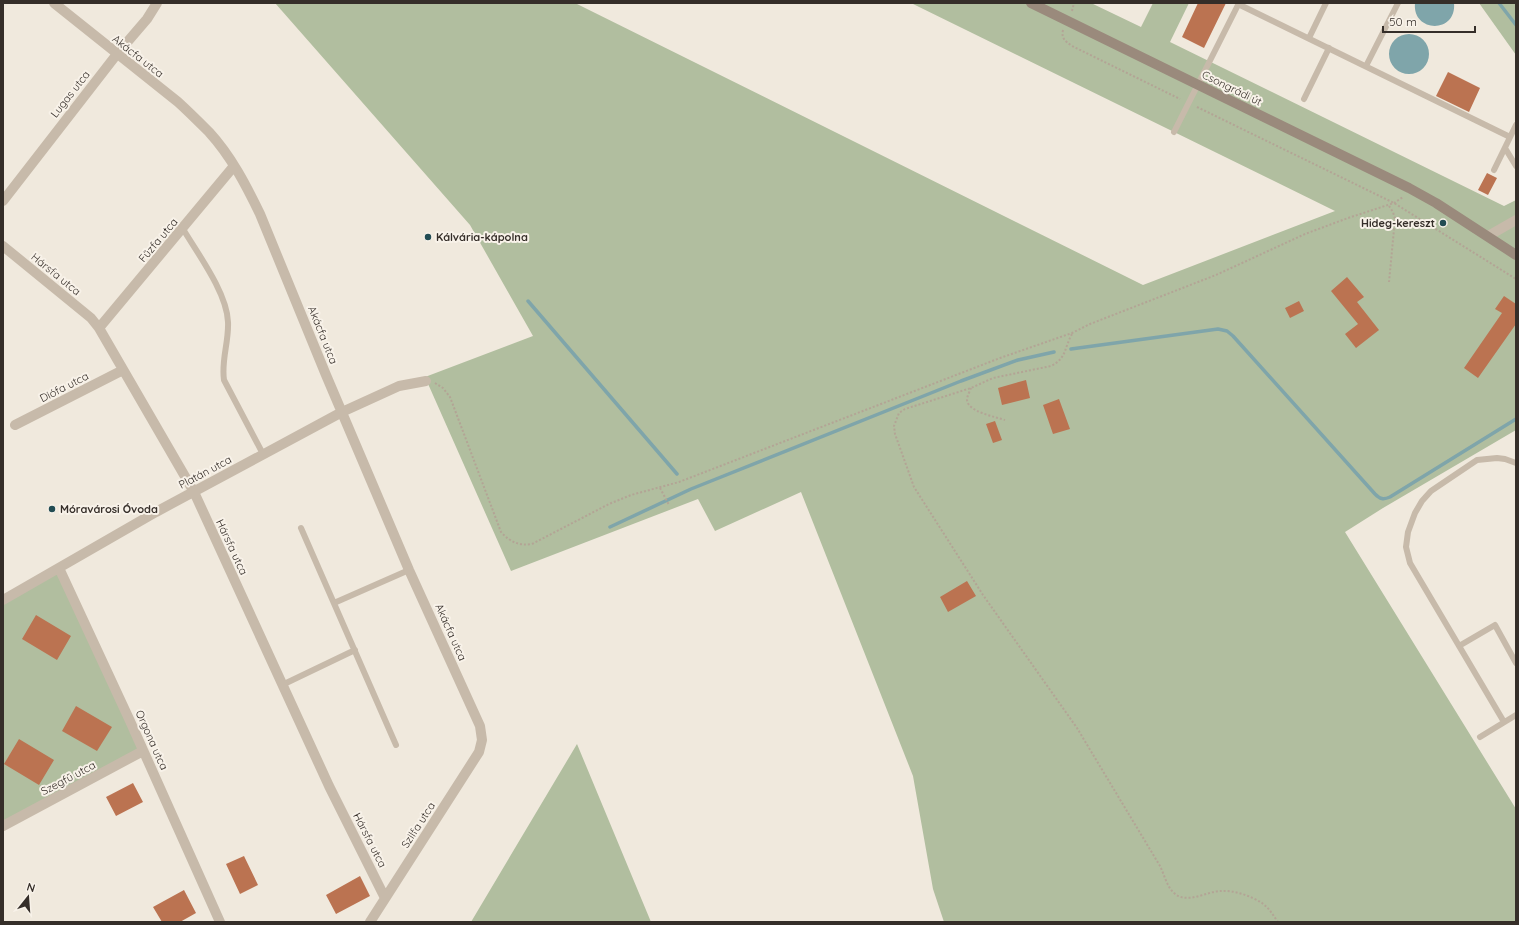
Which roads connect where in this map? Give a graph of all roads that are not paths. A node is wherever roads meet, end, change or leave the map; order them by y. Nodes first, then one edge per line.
1 (54, 3) edge
2 (157, 3) edge
3 (1031, 3) edge
4 (1326, 3) edge
5 (1398, 3) edge
6 (1238, 4) edge
7 (1047, 6) edge
8 (1309, 38) junction
9 (1329, 48) junction
10 (117, 54) junction
11 (1366, 66) junction
12 (1198, 84) junction
13 (1304, 99) dead end
14 (1516, 125) edge
15 (1174, 132) dead end
16 (1510, 137) junction
17 (1505, 148) junction
18 (234, 166) junction
19 (1516, 166) edge
20 (1494, 170) dead end
21 (3, 201) edge
22 (1516, 220) edge
23 (183, 229) junction
24 (1488, 236) junction
25 (3, 246) edge
26 (1516, 255) edge
27 (99, 328) junction
28 (123, 370) junction
29 (426, 381) road end
30 (342, 412) junction
31 (15, 425) dead end
32 (263, 454) junction
33 (1516, 463) edge
34 (194, 492) junction
35 (301, 528) dead end
36 (59, 568) junction
37 (409, 570) junction
38 (3, 600) edge
39 (334, 603) junction
40 (1459, 646) junction
41 (355, 650) junction
42 (1516, 663) edge
43 (282, 685) junction
44 (1516, 715) edge
45 (1504, 722) junction
46 (1480, 737) dead end
47 (482, 740) joint
48 (396, 745) dead end
49 (144, 751) junction
50 (3, 826) edge
51 (385, 898) junction
52 (219, 922) edge
53 (370, 922) edge

1 - 10 street, Akácfa utca
2 - 10 street, Lugas utca
3 - 7 main road, Csongrádi út
4 - 8 lane
5 - 11 lane
6 - 8 lane
6 - 12 lane
7 - 12 main road, Csongrádi út
8 - 9 lane
9 - 11 lane
9 - 13 lane
10 - 18 street, Akácfa utca
10 - 21 street, Lugas utca
11 - 16 lane
12 - 15 lane
12 - 24 main road, Csongrádi út
14 - 16 lane
16 - 17 lane
17 - 19 lane
17 - 20 lane
18 - 23 street, Fűzfa utca
18 - 30 street, Akácfa utca
22 - 24 street
23 - 27 street, Fűzfa utca
23 - 32 lane
24 - 26 main road, Csongrádi út
25 - 27 street, Hársfa utca
27 - 28 street, Hársfa utca
28 - 31 street, Diófa utca
28 - 34 street, Hársfa utca
29 - 30 street, Platán utca
30 - 32 street, Platán utca
30 - 37 street, Akácfa utca
32 - 34 street, Platán utca
33 - 40 lane
34 - 36 street, Platán utca
34 - 43 street, Hársfa utca
35 - 39 lane
36 - 38 street, Platán utca
36 - 49 street, Orgona utca
37 - 39 lane
37 - 47 street, Akácfa utca
39 - 41 lane
40 - 42 lane
40 - 45 lane
41 - 43 lane
41 - 48 lane
43 - 51 street, Hársfa utca
44 - 45 lane
45 - 46 lane
47 - 51 street, Szilfa utca
49 - 50 street, Szegfű utca
49 - 52 street, Orgona utca
51 - 53 street, Szilfa utca

